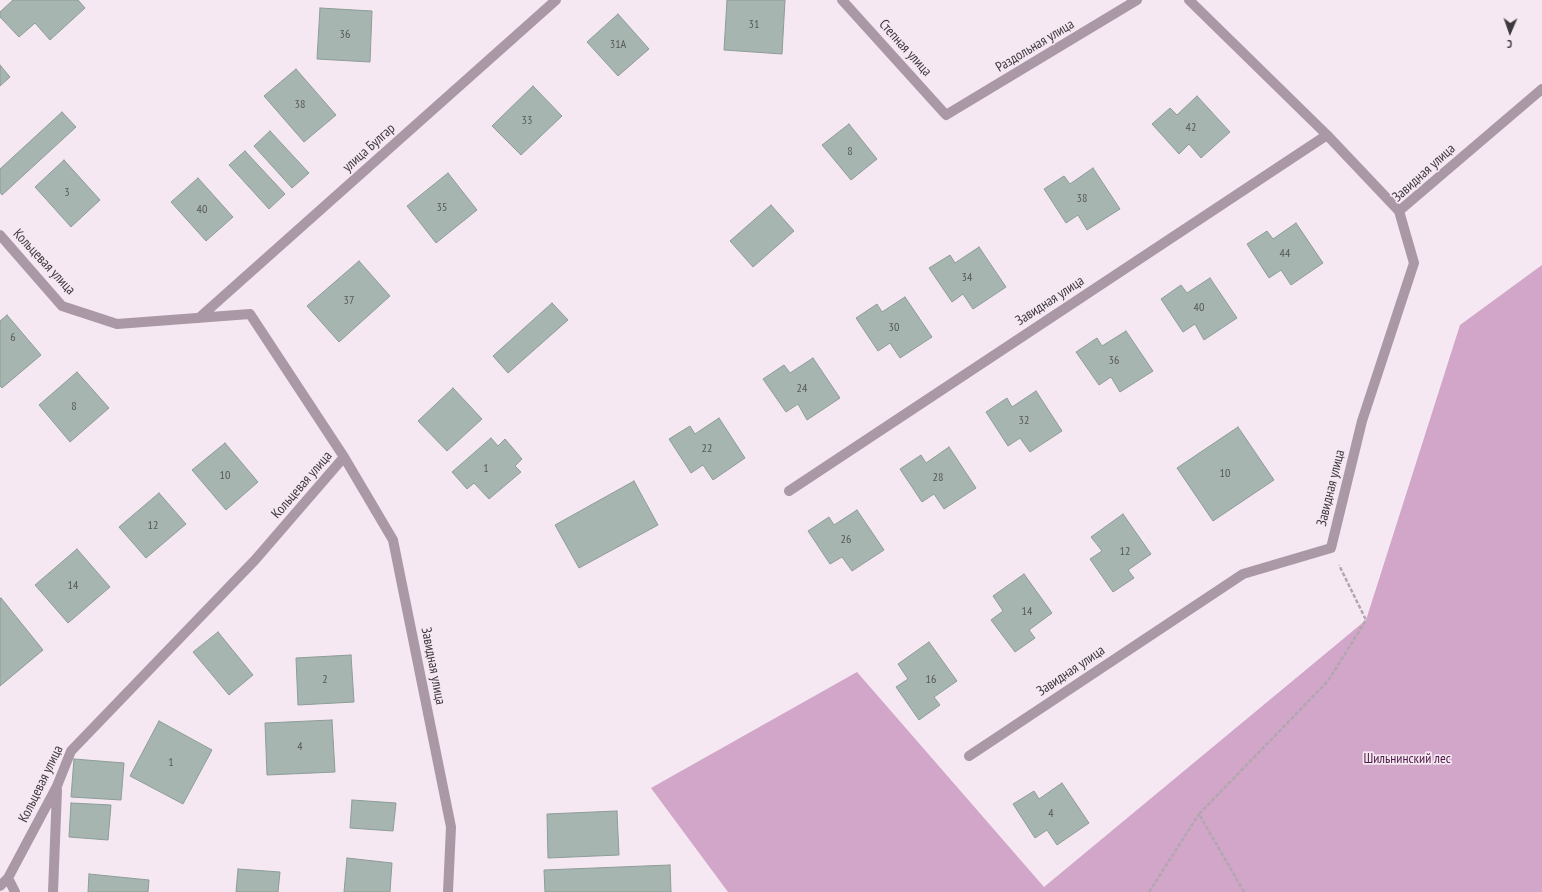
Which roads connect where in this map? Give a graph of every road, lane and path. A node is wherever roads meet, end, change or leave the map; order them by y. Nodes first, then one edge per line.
1 (556, 0) edge
2 (842, 0) edge
3 (1137, 0) edge
4 (1189, 0) edge
5 (1542, 89) edge
6 (946, 115) joint
7 (1327, 135) junction
8 (1399, 211) junction
9 (0, 235) edge
10 (199, 318) junction
11 (344, 458) junction
12 (789, 490) dead end
13 (1331, 548) junction
14 (969, 756) dead end
15 (58, 786) junction
16 (1200, 814) junction
17 (8, 878) junction
18 (0, 886) edge
19 (14, 892) edge
20 (53, 892) edge
21 (448, 892) edge
22 (1149, 892) edge
23 (1244, 892) edge

1 - 10 street, улица Булгар
2 - 6 street, Степная улица
3 - 6 street, Раздольная улица
4 - 7 street
5 - 8 street, Завидная улица
7 - 8 street
7 - 12 street, Завидная улица
8 - 13 street, Завидная улица
9 - 10 street, Кольцевая улица
10 - 11 street, Кольцевая улица
11 - 15 street, Кольцевая улица
11 - 21 street, Завидная улица
13 - 14 street, Завидная улица
13 - 16 path
15 - 17 street, Кольцевая улица
15 - 20 street
16 - 22 path
16 - 23 path
17 - 18 street, Кольцевая улица
17 - 19 street

